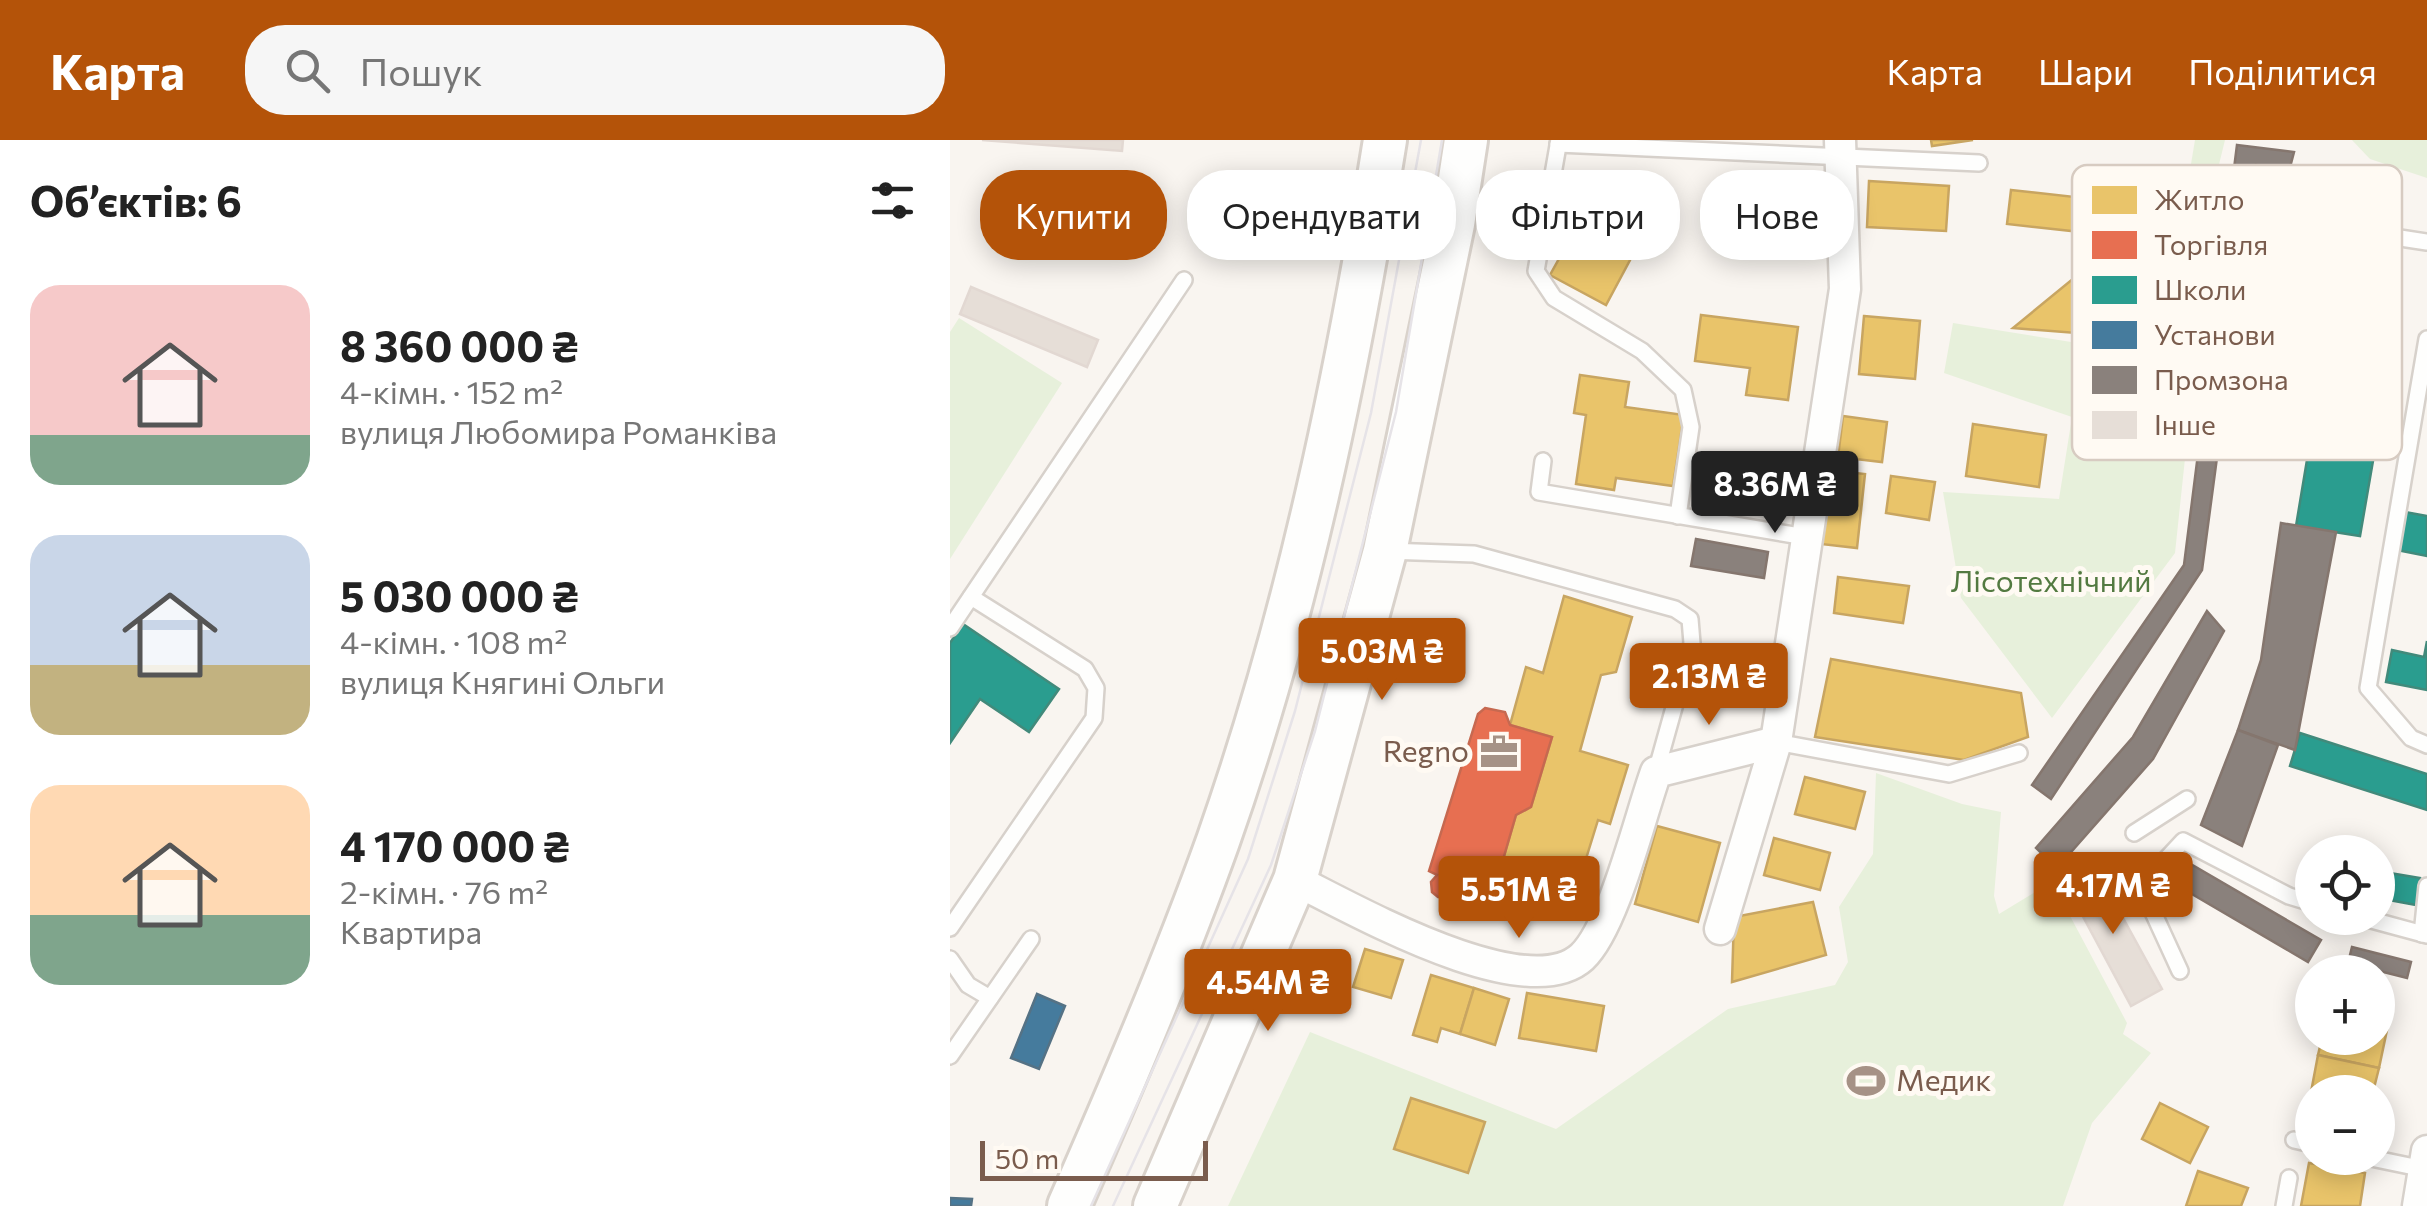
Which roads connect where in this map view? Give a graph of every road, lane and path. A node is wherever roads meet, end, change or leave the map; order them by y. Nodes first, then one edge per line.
1 (1385, 140) edge
2 (1466, 140) edge
3 (1559, 142) edge
4 (1841, 149) edge
5 (1978, 163) dead end
6 (2402, 238) edge
7 (2427, 242) edge
8 (1184, 280) dead end
9 (2427, 339) edge
10 (1543, 461) dead end
11 (1678, 516) junction
12 (1806, 537) junction
13 (1385, 552) junction
14 (972, 597) junction
15 (950, 628) edge
16 (1776, 742) junction
17 (2427, 746) edge
18 (2019, 753) dead end
19 (1656, 772) junction
20 (2186, 800) dead end
21 (2134, 834) dead end
22 (1296, 880) junction
23 (2427, 886) edge
24 (2295, 898) edge
25 (2395, 927) edge
26 (950, 928) edge
27 (1720, 930) dead end
28 (2424, 935) edge
29 (1031, 939) dead end
30 (950, 959) edge
31 (2180, 971) dead end
32 (990, 998) junction
33 (950, 1056) edge
34 (2395, 1159) edge
35 (2425, 1160) edge
36 (2289, 1178) dead end
37 (1069, 1206) edge
38 (1155, 1206) edge
39 (2284, 1206) edge
40 (2418, 1206) edge

1 - 37 main road
2 - 13 main road
3 - 4 lane
3 - 11 lane
4 - 5 lane
4 - 12 street
6 - 7 lane
8 - 14 lane
9 - 17 lane
10 - 11 lane
11 - 12 lane
12 - 16 street
13 - 19 lane
13 - 22 main road
14 - 15 lane
14 - 26 lane
16 - 18 lane
16 - 19 street
16 - 27 street
19 - 22 street
20 - 21 lane
22 - 38 main road
23 - 28 lane
24 - 31 lane
25 - 28 lane
29 - 32 lane
30 - 32 lane
32 - 33 lane
34 - 35 lane
35 - 40 street
36 - 39 lane

